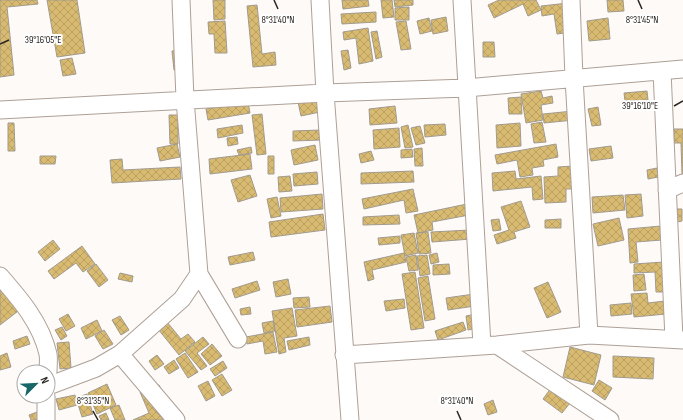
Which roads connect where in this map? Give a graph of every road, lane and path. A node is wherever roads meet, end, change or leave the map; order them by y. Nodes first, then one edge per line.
1 (181, 0) edge
2 (320, 0) edge
3 (462, 0) edge
4 (571, 0) edge
5 (683, 68) edge
6 (662, 71) junction
7 (574, 78) junction
8 (466, 88) junction
9 (325, 93) junction
10 (185, 99) junction
11 (0, 110) edge
12 (683, 183) edge
13 (667, 190) junction
14 (200, 274) junction
15 (0, 276) edge
16 (589, 335) junction
17 (238, 340) dead end
18 (678, 340) edge
19 (489, 345) junction
20 (120, 354) junction
21 (344, 356) junction
22 (48, 364) edge
23 (56, 383) edge
24 (46, 404) edge
25 (46, 420) edge
26 (176, 420) edge
27 (350, 420) edge
28 (610, 420) edge

1 - 10 street
2 - 9 street
3 - 8 street
4 - 7 street
5 - 6 street
6 - 7 street
6 - 13 street
7 - 8 street
7 - 16 street
8 - 9 street
8 - 19 street
9 - 10 street
9 - 21 street
10 - 11 street
10 - 14 street
12 - 13 street
13 - 18 street
14 - 17 street
14 - 20 street
15 - 22 street
16 - 18 street
16 - 19 street
19 - 21 street
19 - 28 street
20 - 23 street
20 - 26 street
21 - 27 street
24 - 25 street

